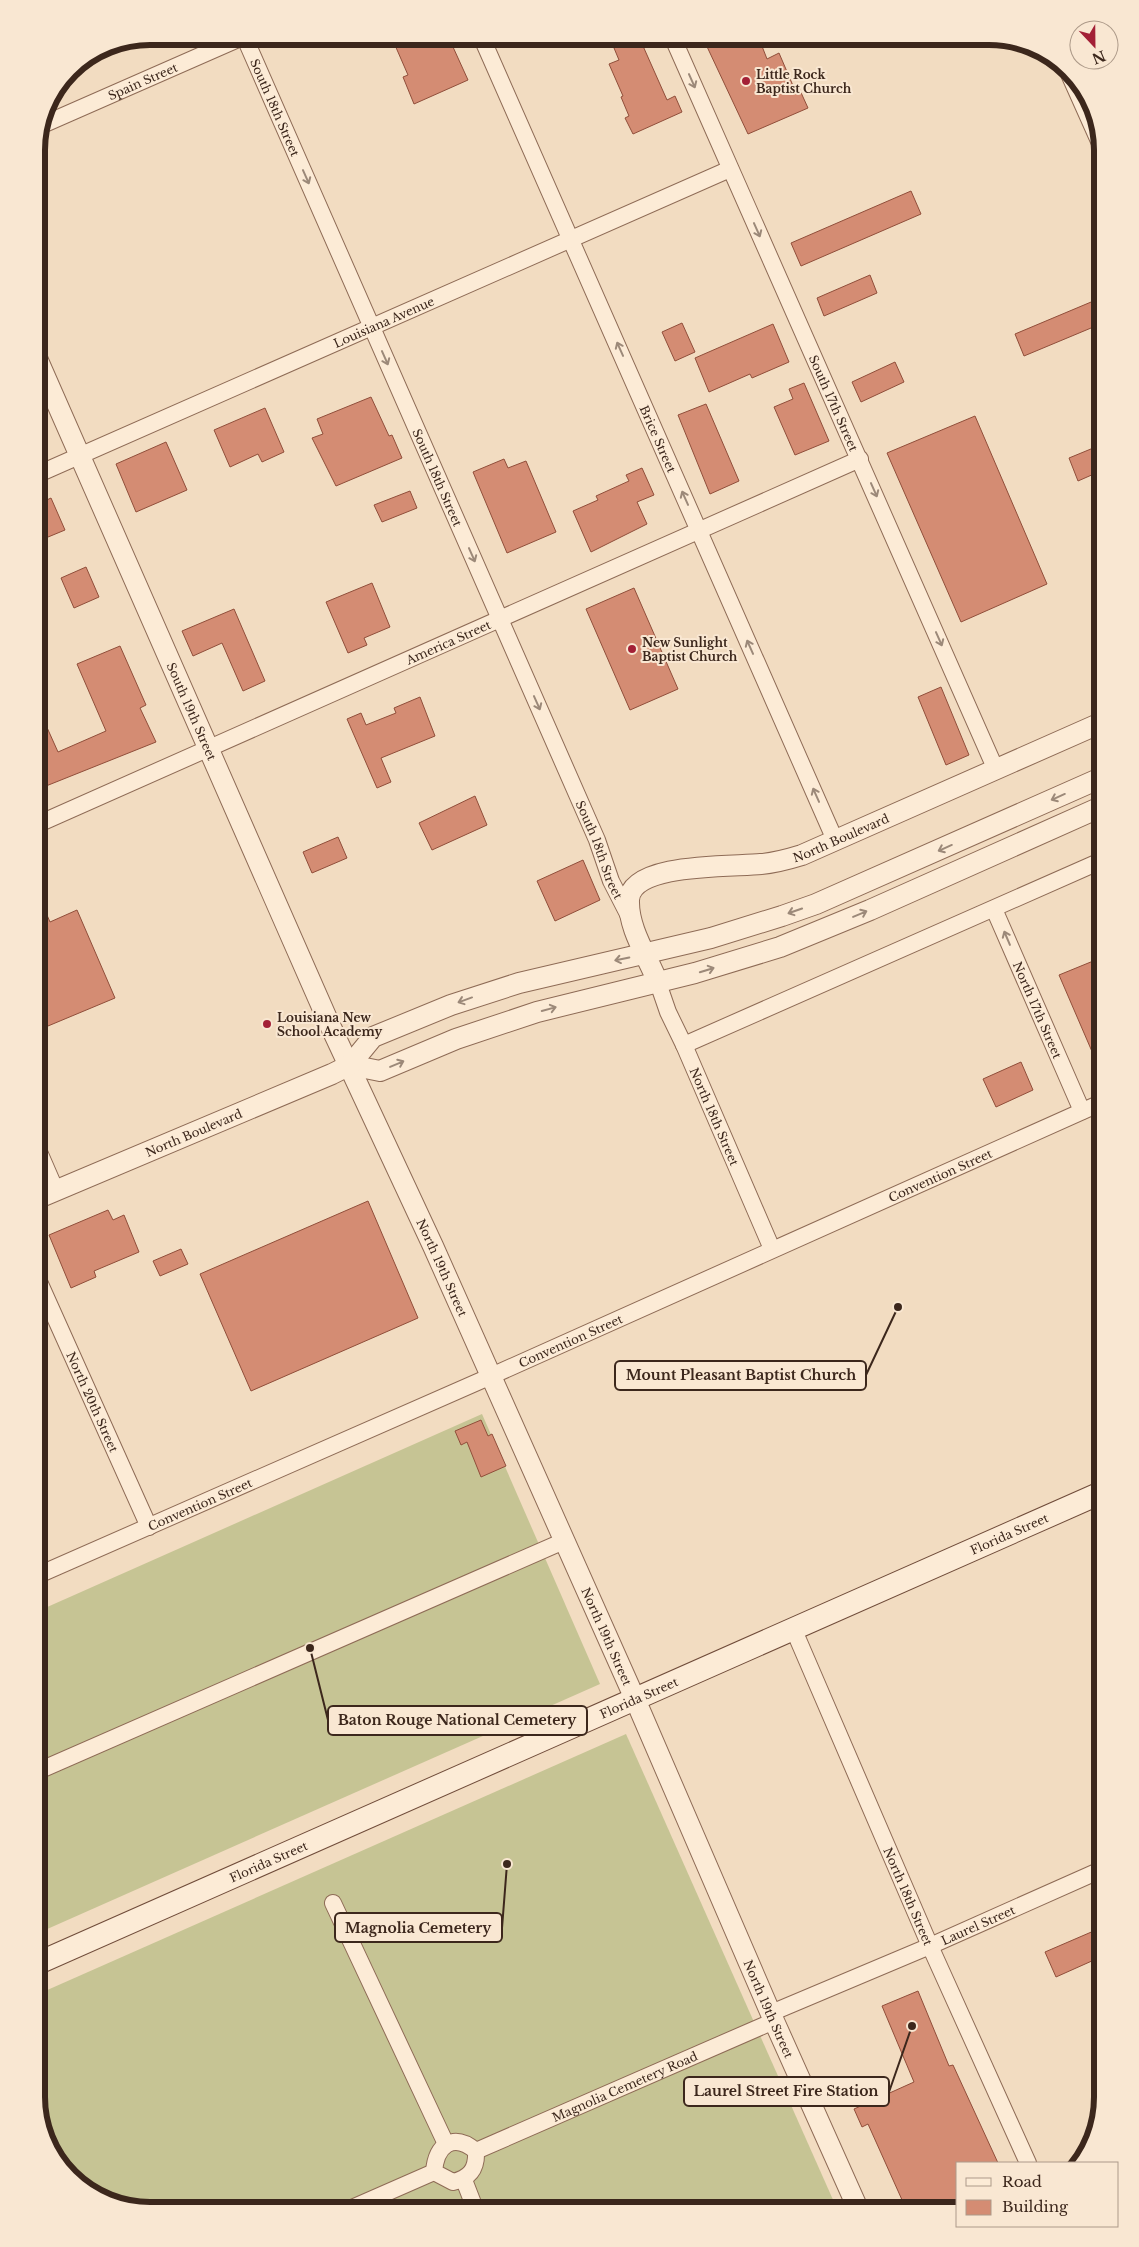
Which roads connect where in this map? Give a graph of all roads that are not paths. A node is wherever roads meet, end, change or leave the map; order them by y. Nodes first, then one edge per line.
1 (224, 45) edge
2 (248, 45) edge
3 (485, 45) edge
4 (676, 45) edge
5 (1078, 94) edge
6 (1088, 118) edge
7 (49, 122) edge
8 (730, 168) junction
9 (572, 240) junction
10 (372, 327) junction
11 (45, 376) edge
12 (80, 456) junction
13 (860, 459) junction
14 (45, 471) edge
15 (699, 530) junction
16 (500, 618) junction
17 (1094, 726) edge
18 (210, 748) junction
19 (996, 770) junction
20 (1094, 780) edge
21 (1094, 810) edge
22 (45, 821) edge
23 (835, 840) junction
24 (1094, 864) edge
25 (994, 908) junction
26 (631, 920) junction
27 (646, 954) junction
28 (658, 982) junction
29 (684, 1045) junction
30 (350, 1065) junction
31 (1094, 1106) edge
32 (1082, 1111) junction
33 (45, 1166) edge
34 (56, 1191) junction
35 (45, 1195) edge
36 (772, 1250) junction
37 (45, 1295) edge
38 (489, 1377) junction
39 (1094, 1496) edge
40 (149, 1527) junction
41 (564, 1541) junction
42 (45, 1572) edge
43 (793, 1628) junction
44 (635, 1698) junction
45 (45, 1768) edge
46 (1094, 1873) edge
47 (333, 1903) dead end
48 (930, 1946) junction
49 (45, 1960) edge
50 (772, 2017) junction
51 (446, 2144) junction
52 (476, 2151) junction
53 (1028, 2162) edge
54 (434, 2172) junction
55 (464, 2180) junction
56 (366, 2202) edge
57 (473, 2202) edge
58 (855, 2202) edge

1 - 7 street, Spain Street
2 -> 10 street, South 18th Street
3 - 9 street, Brice Street
4 -> 8 street, South 17th Street
5 - 6 street
8 - 9 street, Louisiana Avenue
8 -> 13 street, South 17th Street
9 - 10 street, Louisiana Avenue
15 -> 9 street, Brice Street
10 - 12 street, Louisiana Avenue
10 -> 16 street, South 18th Street
11 - 12 street, South 19th Street
12 - 14 street, Louisiana Avenue
12 - 18 street, South 19th Street
13 - 15 street, America Street
13 -> 19 street, South 17th Street
15 - 16 street, America Street
23 -> 15 street, Brice Street
16 - 18 street, America Street
16 -> 26 street, South 18th Street
17 - 19 street, North Boulevard
18 - 22 street, America Street
18 - 30 street, South 19th Street
19 - 23 street, North Boulevard
20 -> 27 street, North Boulevard
28 -> 21 street
23 - 26 street, North Boulevard
24 - 25 street
25 - 29 street
32 -> 25 street, North 17th Street
26 - 27 street, North Boulevard
27 - 28 street, North Boulevard
27 -> 30 street, North Boulevard
28 - 29 street, North 18th Street
30 -> 28 street
29 - 36 street, North 18th Street
30 - 34 street, North Boulevard
30 - 38 street, North 19th Street
31 - 32 street, Convention Street
32 - 36 street, Convention Street
33 - 34 street
34 - 35 street, North Boulevard
36 - 38 street, Convention Street
37 - 40 street, North 20th Street
38 - 40 street, Convention Street
38 - 41 street, North 19th Street
39 - 43 main road, Florida Street
40 - 42 street, Convention Street
41 - 44 street, North 19th Street
41 - 45 street
43 - 44 main road, Florida Street
43 - 48 street, North 18th Street
44 - 49 main road, Florida Street
44 - 50 street, North 19th Street
46 - 48 street, Laurel Street
47 - 51 street
48 - 50 street, Laurel Street
48 - 53 street, North 18th Street
50 - 52 street, Magnolia Cemetery Road
50 - 58 street, North 19th Street
51 - 52 street
51 - 54 street
52 - 55 street
54 - 55 street
54 - 56 street
55 - 57 street

